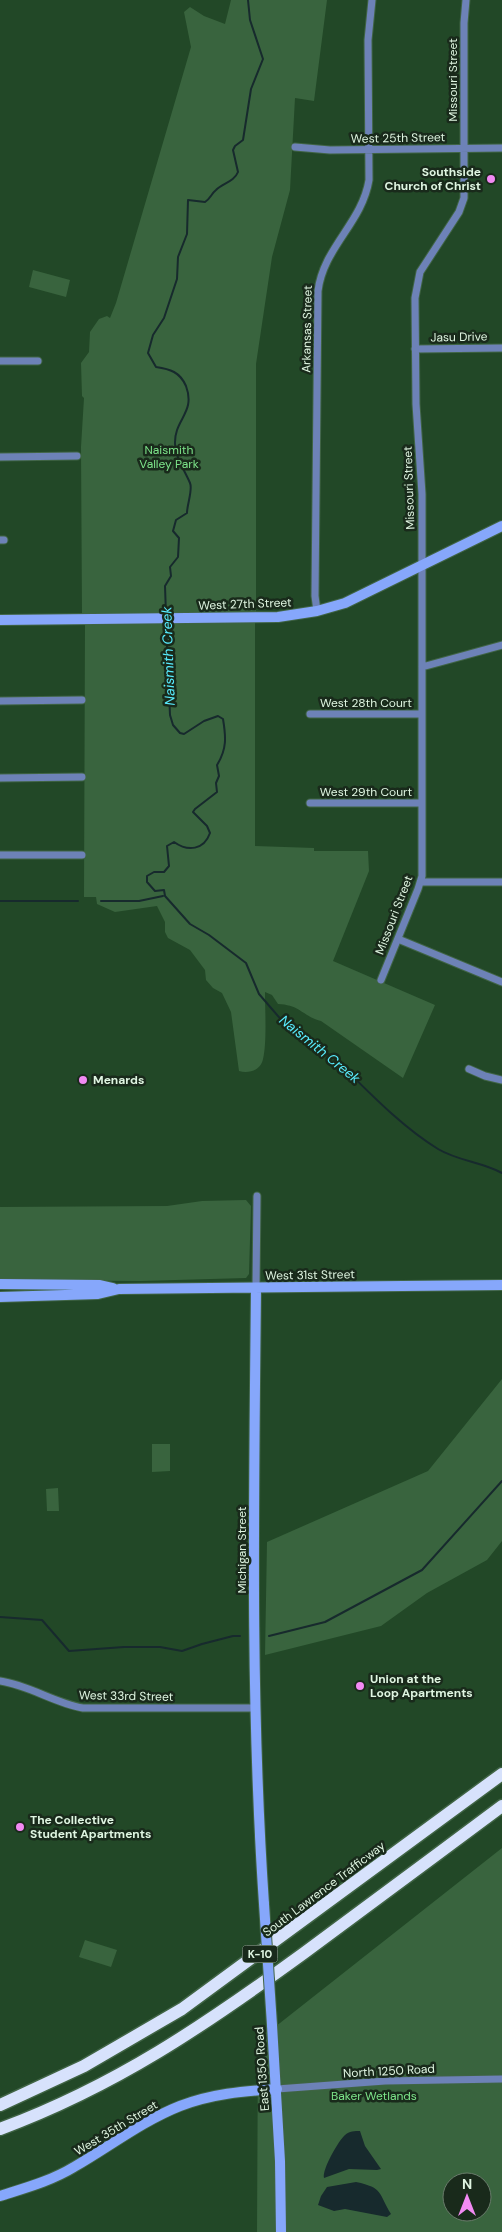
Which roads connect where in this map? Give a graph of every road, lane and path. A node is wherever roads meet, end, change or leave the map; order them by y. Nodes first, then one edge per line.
1 (372, 0) edge
2 (466, 0) edge
3 (294, 147) dead end
4 (464, 148) junction
5 (502, 148) edge
6 (369, 149) junction
7 (502, 348) edge
8 (415, 349) junction
9 (0, 361) edge
10 (38, 361) dead end
11 (77, 456) dead end
12 (0, 457) edge
13 (502, 526) edge
14 (423, 566) junction
15 (317, 611) junction
16 (0, 620) edge
17 (502, 646) edge
18 (422, 667) junction
19 (82, 700) dead end
20 (0, 701) edge
21 (310, 714) dead end
22 (422, 714) junction
23 (82, 777) dead end
24 (0, 778) edge
25 (310, 803) dead end
26 (422, 804) junction
27 (0, 855) edge
28 (82, 855) dead end
29 (421, 882) junction
30 (502, 882) edge
31 (398, 939) junction
32 (381, 980) dead end
33 (502, 982) edge
34 (469, 1069) dead end
35 (502, 1080) edge
36 (258, 1196) dead end
37 (0, 1284) edge
38 (502, 1285) edge
39 (256, 1288) junction
40 (119, 1290) junction
41 (0, 1296) edge
42 (0, 1681) edge
43 (255, 1708) junction
44 (502, 1774) edge
45 (502, 1806) edge
46 (264, 1904) joint
47 (502, 2079) edge
48 (276, 2089) junction
49 (79, 2096) junction
50 (0, 2105) edge
51 (0, 2129) edge
52 (0, 2135) edge
53 (0, 2196) edge
54 (281, 2232) edge

1 - 6 street, Arkansas Street
2 - 4 street, Missouri Street
3 - 6 street, West 25th Street
4 - 5 street, West 25th Street
4 - 6 street, West 25th Street
4 - 8 street, Missouri Street
6 - 15 street, Arkansas Street
7 - 8 street, Jasu Drive
8 - 14 street, Missouri Street
9 - 10 street
11 - 12 street
13 - 14 street, West 27th Street
14 - 15 street, West 27th Street
14 - 18 street, Missouri Street
15 - 16 street, West 27th Street
17 - 18 street
18 - 22 street, Missouri Street
19 - 20 street
21 - 22 street, West 28th Court
22 - 26 street, Missouri Street
23 - 24 street
25 - 26 street, West 29th Court
26 - 29 street, Missouri Street
27 - 28 street
29 - 30 street
29 - 31 street, Missouri Street
31 - 32 street, Missouri Street
31 - 33 street
34 - 35 street
36 - 39 street, Michigan Street
37 - 40 street, West 31st Street
38 - 39 street, West 31st Street
39 - 40 street, West 31st Street
39 - 43 street, Michigan Street
40 - 41 street, West 31st Street
42 - 43 street, West 33rd Street
43 - 46 street, Michigan Street
44 - 50 highway, South Lawrence Trafficway / K-10
45 - 49 highway, K-10
46 - 48 street, East 1350 Road, bridge
47 - 48 street, North 1250 Road
48 - 53 street, West 35th Street
48 - 54 street, East 1350 Road
49 - 51 highway, K-10
49 - 52 highway

